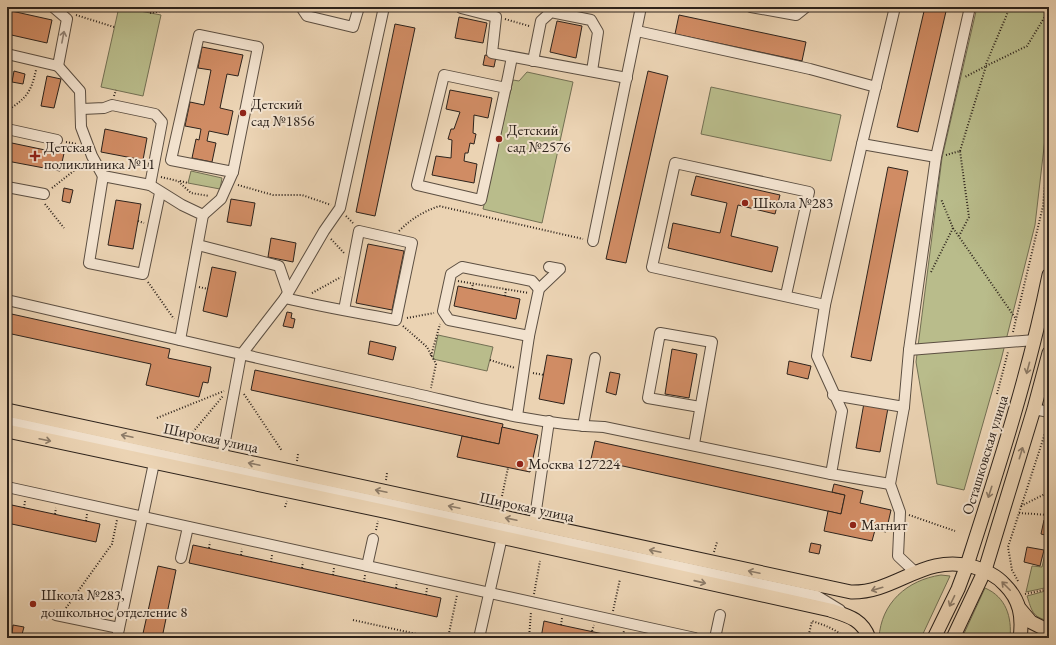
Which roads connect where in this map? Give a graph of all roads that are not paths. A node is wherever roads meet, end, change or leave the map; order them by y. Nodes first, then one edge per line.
1 (53, 7) edge
2 (301, 7) edge
3 (359, 7) edge
4 (384, 7) edge
5 (642, 7) edge
6 (751, 7) edge
7 (806, 7) edge
8 (895, 7) edge
9 (970, 7) edge
10 (461, 8) dead end
11 (797, 11) edge
12 (637, 31) junction
13 (7, 54) edge
14 (512, 57) junction
15 (533, 61) junction
16 (58, 66) junction
17 (592, 71) junction
18 (627, 78) junction
19 (876, 87) junction
20 (506, 88) junction
21 (82, 109) junction
22 (7, 130) edge
23 (57, 140) road end
24 (862, 144) junction
25 (936, 157) junction
26 (234, 172) junction
27 (103, 176) junction
28 (151, 180) junction
29 (7, 187) edge
30 (160, 193) junction
31 (44, 194) road end
32 (203, 215) junction
33 (593, 241) road end
34 (198, 245) junction
35 (549, 267) dead end
36 (1049, 275) edge
37 (539, 290) junction
38 (287, 295) junction
39 (786, 295) junction
40 (7, 300) edge
41 (825, 305) junction
42 (344, 310) junction
43 (181, 335) junction
44 (529, 336) junction
45 (1035, 340) junction
46 (909, 350) junction
47 (1049, 353) edge
48 (241, 355) junction
49 (595, 358) dead end
50 (833, 395) junction
51 (700, 407) junction
52 (904, 407) junction
53 (1034, 409) junction
54 (7, 410) edge
55 (1049, 412) edge
56 (517, 416) junction
57 (7, 421) edge
58 (549, 421) junction
59 (583, 426) junction
60 (7, 432) edge
61 (694, 444) junction
62 (168, 445) junction
63 (222, 457) junction
64 (175, 458) junction
65 (159, 464) junction
66 (831, 474) junction
67 (890, 484) junction
68 (7, 487) edge
69 (419, 499) junction
70 (411, 513) junction
71 (142, 517) junction
72 (534, 524) junction
73 (188, 527) junction
74 (502, 537) junction
75 (374, 539) dead end
76 (678, 556) junction
77 (181, 558) dead end
78 (967, 565) junction
79 (367, 566) junction
80 (685, 568) junction
81 (985, 570) junction
82 (915, 572) junction
83 (674, 575) junction
84 (851, 592) junction
85 (489, 593) junction
86 (817, 596) junction
87 (1024, 605) junction
88 (58, 615) road end
89 (720, 615) dead end
90 (851, 617) junction
91 (119, 628) junction
92 (1049, 630) edge
93 (117, 638) edge
94 (479, 638) edge
95 (695, 638) edge
96 (715, 638) edge
97 (869, 638) edge
98 (934, 638) edge
99 (954, 638) edge
100 (1020, 638) edge

16 -> 1 street
2 - 3 street
4 - 38 street
5 - 12 street
6 - 11 street
7 - 11 street
8 - 19 street
9 - 25 street
10 - 14 street
12 - 18 street
12 - 19 street
13 - 16 street
14 - 15 street
14 - 20 street
15 - 17 street
15 - 17 street
16 - 21 street
17 - 18 street
18 - 33 street
19 - 24 street
20 - 20 street
21 - 27 street
21 - 28 street
22 - 23 street
24 - 25 street
24 - 41 street
25 - 46 street
26 - 26 street
26 - 32 street
27 - 28 street
27 - 30 street
28 - 30 street
29 - 31 street
30 - 32 street
32 - 34 street
34 - 38 street
34 - 43 street
35 - 37 street
36 - 45 main road, Осташковская улица
37 - 44 street
37 - 44 street
38 - 42 street
38 - 48 street
39 - 39 street
39 - 41 street
40 - 43 street
41 - 50 street
42 - 42 street
43 - 48 street
44 - 56 street
45 - 46 street
45 -> 78 main road, Осташковская улица
46 - 52 street
47 - 53 main road
48 - 56 street
48 - 63 street
49 - 59 street
50 - 52 street
50 - 66 street
51 - 51 street
51 - 61 street
52 - 67 street
53 - 55 street
81 -> 53 main road
62 -> 54 main road, Широкая улица
56 - 58 street
57 - 64 street, Широкая улица
58 - 59 street
58 - 72 street
59 - 61 street
60 -> 65 main road, Широкая улица
61 - 66 street
62 - 63 main road, Широкая улица
62 - 64 street
69 -> 63 main road, Широкая улица
64 - 65 street
64 - 70 street, Широкая улица
65 - 70 main road, Широкая улица
65 - 71 street
66 - 67 street
67 - 82 street
68 - 71 street
69 - 70 main road
72 -> 69 main road, Широкая улица
70 - 74 main road, Широкая улица
70 - 80 street, Широкая улица
71 - 73 street
71 - 91 street
76 -> 72 main road, Широкая улица
73 - 77 street
73 - 79 street
74 - 83 main road, Широкая улица
74 - 85 street
75 - 79 street
76 - 80 street
84 -> 76 main road, Широкая улица
78 - 81 main road, Широкая улица
78 - 82 main road, Широкая улица
78 -> 98 main road, Осташковская улица
79 - 85 street
80 - 83 street
80 - 86 street, Широкая улица
87 -> 81 main road, Широкая улица
81 - 99 main road
82 -> 84 main road, Широкая улица
83 -> 90 main road, Широкая улица
84 - 86 street
85 - 94 street
85 - 95 street
86 - 90 street, Широкая улица
87 - 92 main road
87 - 100 main road
88 - 91 street
89 - 96 street
90 - 97 main road, Широкая улица
91 - 93 street

